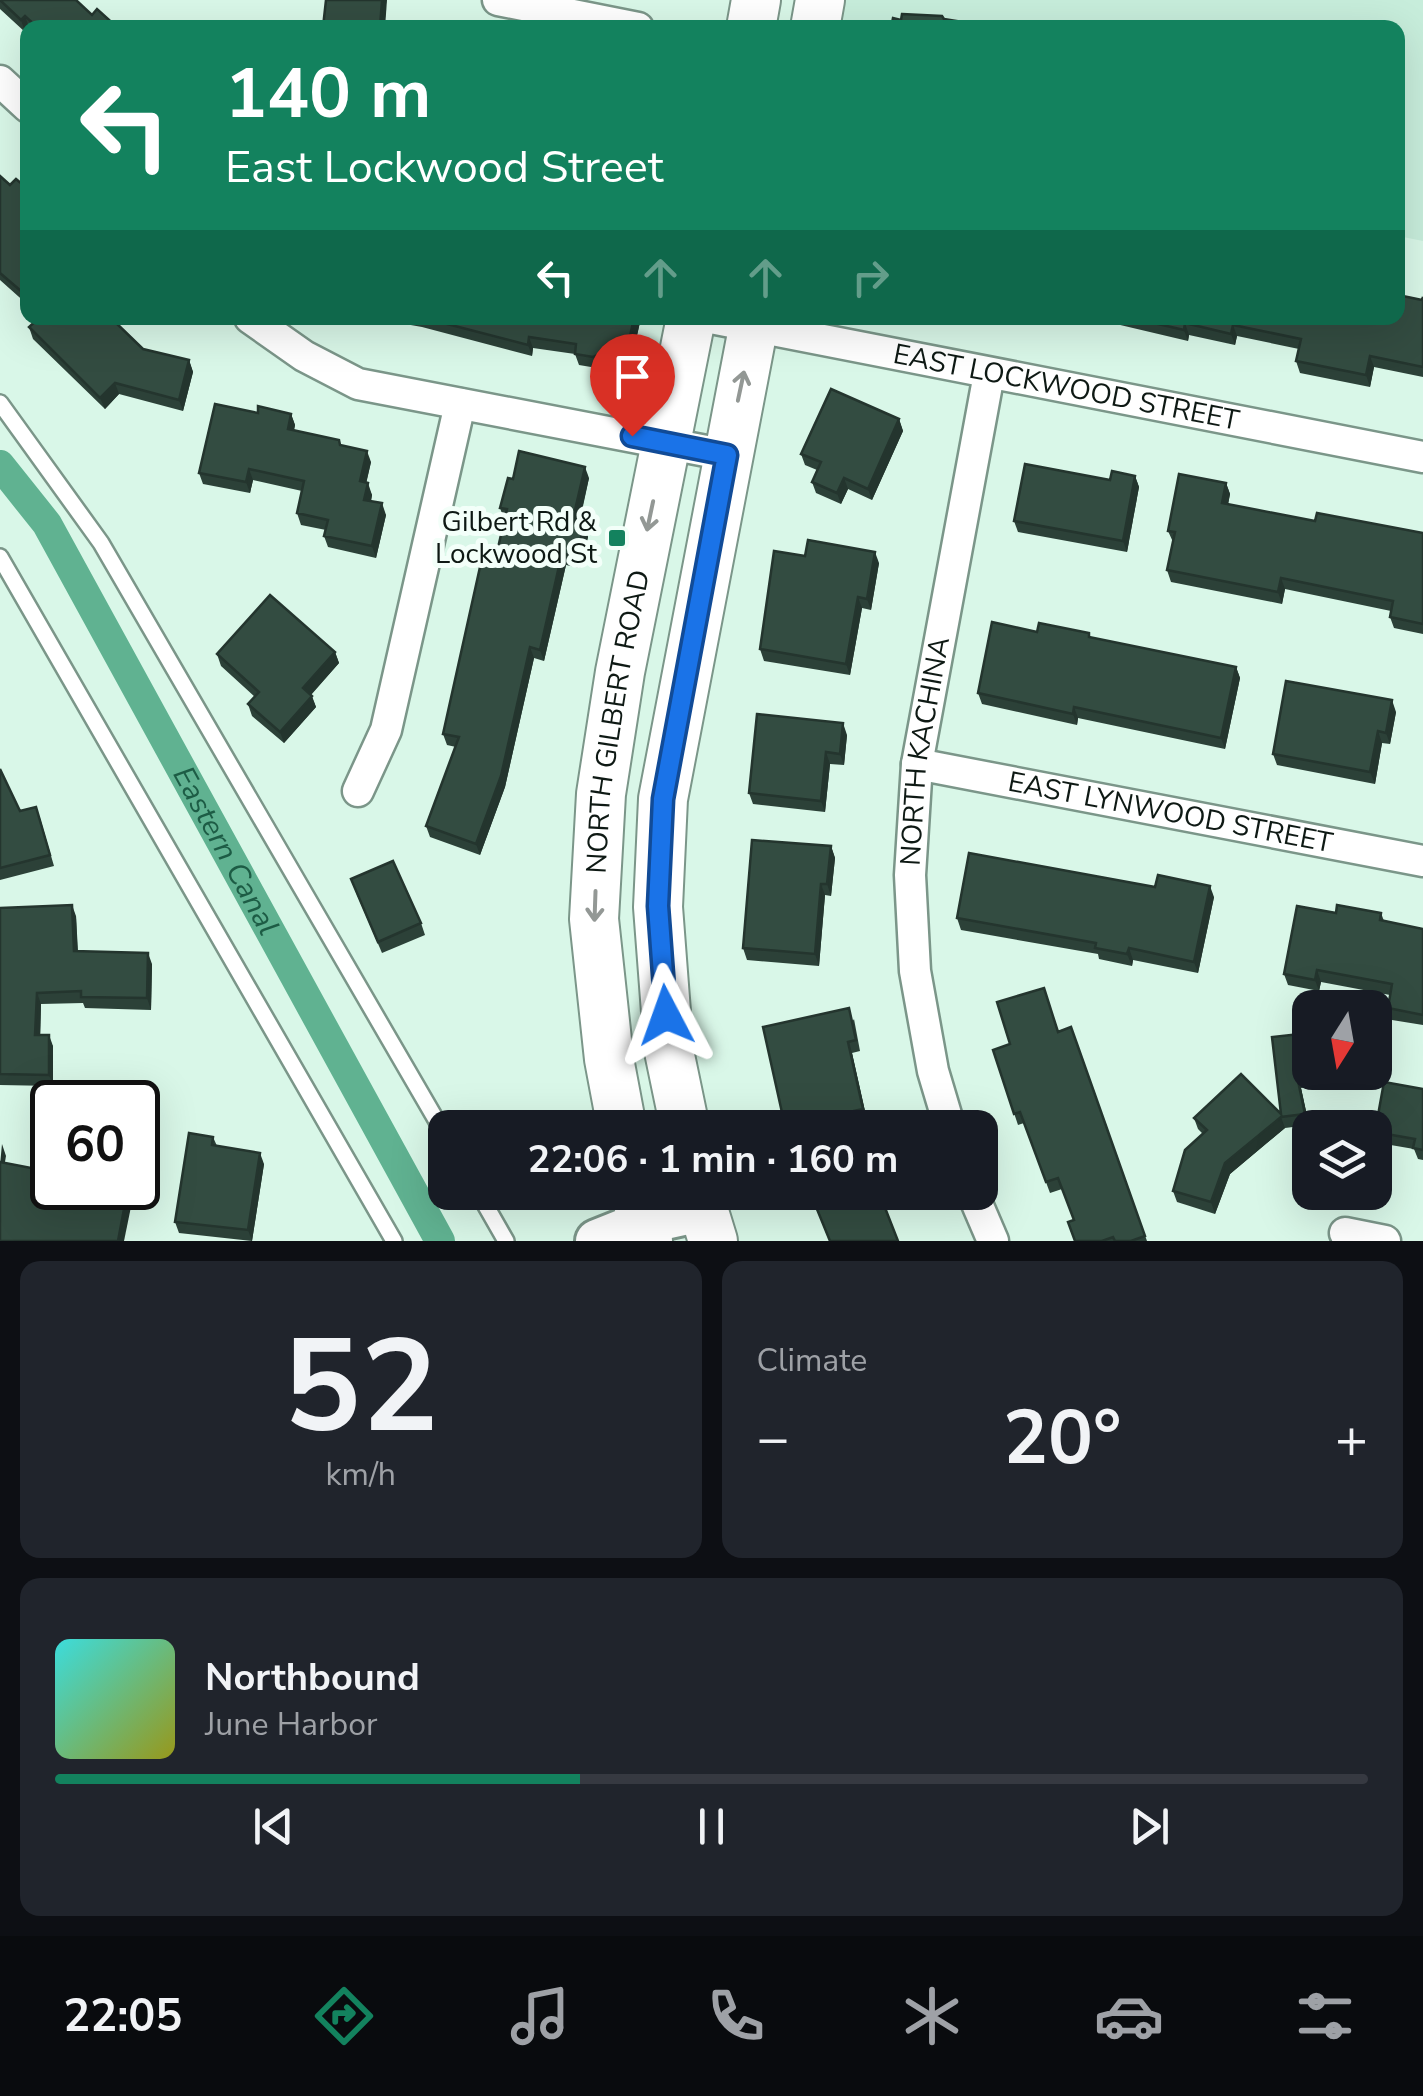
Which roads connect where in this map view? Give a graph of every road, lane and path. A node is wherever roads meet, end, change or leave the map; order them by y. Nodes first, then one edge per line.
1 (498, 0) edge
2 (598, 20) edge
3 (0, 82) edge
4 (20, 101) edge
5 (260, 325) edge
6 (690, 325) edge
7 (740, 325) edge
8 (763, 325) edge
9 (989, 374) junction
10 (0, 402) edge
11 (460, 404) junction
12 (666, 442) junction
13 (727, 455) junction
14 (1423, 456) edge
15 (0, 557) edge
16 (917, 764) junction
17 (358, 791) dead end
18 (1423, 861) edge
19 (430, 1110) edge
20 (619, 1110) edge
21 (681, 1110) edge
22 (945, 1110) edge
23 (488, 1210) edge
24 (980, 1210) edge
25 (704, 1215) edge
26 (641, 1219) edge
27 (1345, 1233) dead end
28 (394, 1241) edge
29 (506, 1241) edge
30 (596, 1241) edge
31 (993, 1241) edge
32 (1385, 1241) edge

1 - 2 street
3 - 4 street
5 - 11 street
6 - 12 main road, NORTH GILBERT ROAD
13 -> 7 main road, NORTH GILBERT ROAD
8 - 9 street, EAST LOCKWOOD STREET
9 - 14 street, EAST LOCKWOOD STREET
9 - 16 street, NORTH KACHINA
10 - 19 lane
11 - 12 street
11 - 17 street
12 - 13 street
12 -> 20 main road, NORTH GILBERT ROAD
13 - 21 main road, NORTH GILBERT ROAD
15 - 28 lane
16 - 18 street, EAST LYNWOOD STREET
16 - 22 street, NORTH KACHINA
23 - 29 lane
24 - 31 street
25 - 26 street
26 - 30 street
27 - 32 street

